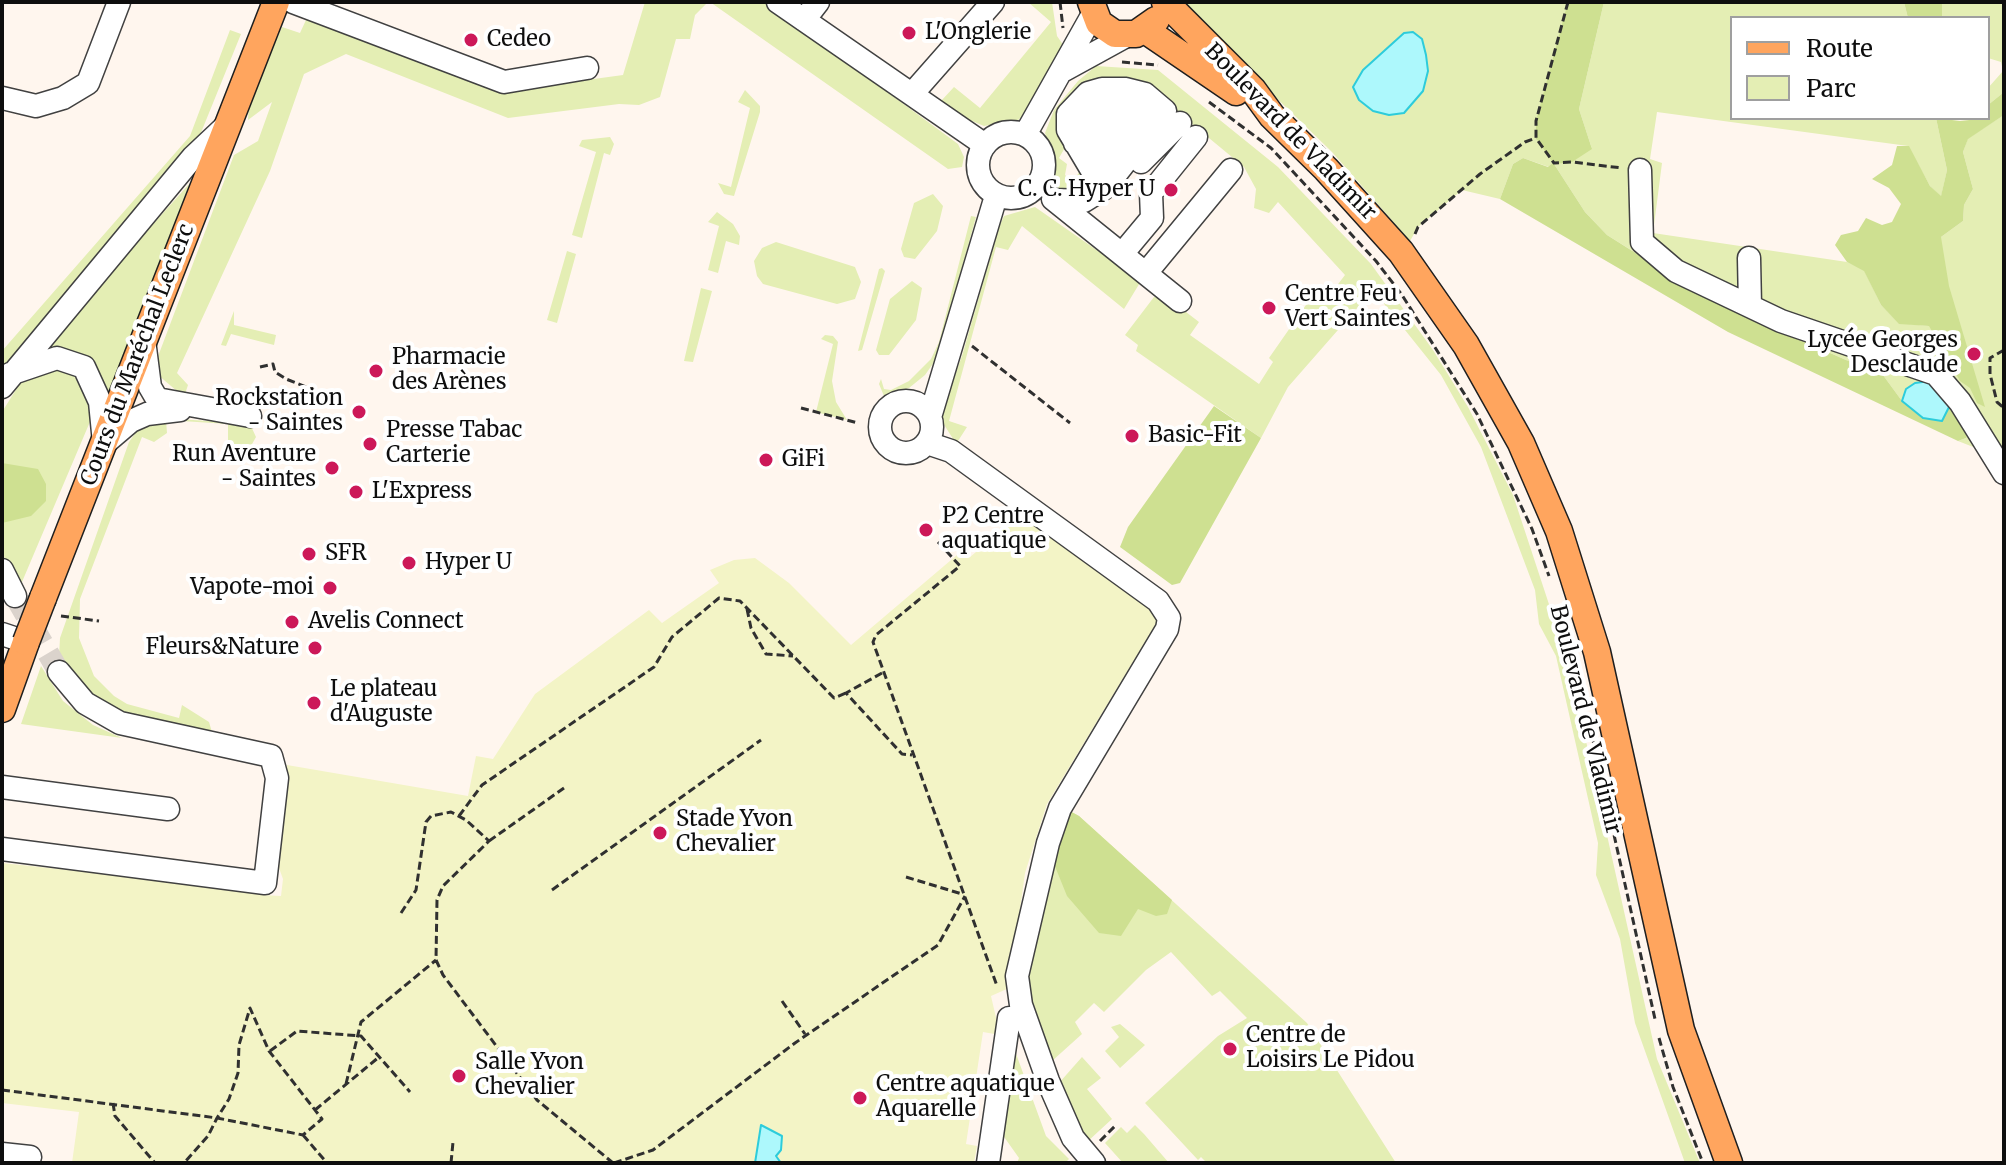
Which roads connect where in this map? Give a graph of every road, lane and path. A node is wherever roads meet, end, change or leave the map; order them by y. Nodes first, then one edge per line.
1 (119, 2) edge
2 (276, 2) edge
3 (293, 2) edge
4 (778, 2) edge
5 (993, 2) edge
6 (1060, 2) edge
7 (1164, 2) edge
8 (1568, 2) edge
9 (1092, 8) edge
10 (811, 11) edge
11 (1136, 33) junction
12 (1084, 49) junction
13 (587, 68) dead end
14 (1166, 70) dead end
15 (912, 94) junction
16 (1200, 95) dead end
17 (2, 98) edge
18 (1161, 110) junction
19 (1272, 116) junction
20 (229, 123) junction
21 (1025, 135) junction
22 (1536, 138) junction
23 (985, 145) junction
24 (1231, 170) dead end
25 (1640, 170) joint
26 (1097, 177) junction
27 (1046, 193) junction
28 (996, 196) junction
29 (1079, 220) junction
30 (1401, 252) junction
31 (1122, 254) junction
32 (1749, 258) dead end
33 (1146, 273) junction
34 (1180, 301) dead end
35 (1750, 306) junction
36 (955, 332) junction
37 (144, 340) junction
38 (2004, 350) edge
39 (260, 367) dead end
40 (945, 368) junction
41 (6, 381) edge
42 (321, 393) dead end
43 (906, 401) junction
44 (201, 407) junction
45 (801, 408) dead end
46 (2004, 408) edge
47 (250, 416) dead end
48 (858, 423) dead end
49 (1070, 423) dead end
50 (930, 430) junction
51 (104, 444) junction
52 (2004, 473) edge
53 (938, 542) dead end
54 (2, 570) edge
55 (1551, 584) dead end
56 (15, 596) tunnel mouth
57 (40, 605) junction
58 (747, 609) junction
59 (99, 621) dead end
60 (14, 638) edge
61 (793, 656) junction
62 (59, 672) tunnel mouth
63 (882, 673) junction
64 (846, 693) junction
65 (2, 709) edge
66 (1586, 711) dead end
67 (761, 740) dead end
68 (912, 755) junction
69 (2, 787) edge
70 (564, 788) dead end
71 (168, 809) dead end
72 (459, 816) junction
73 (489, 841) junction
74 (2, 849) edge
75 (906, 877) dead end
76 (552, 890) dead end
77 (965, 896) junction
78 (401, 913) dead end
79 (436, 960) junction
80 (782, 1001) dead end
81 (1009, 1018) dead end
82 (356, 1035) junction
83 (806, 1035) junction
84 (269, 1051) junction
85 (379, 1057) junction
86 (346, 1084) junction
87 (2, 1090) edge
88 (410, 1092) dead end
89 (113, 1103) junction
90 (315, 1110) junction
91 (217, 1118) junction
92 (303, 1135) junction
93 (453, 1142) dead end
94 (2, 1154) edge
95 (30, 1157) dead end
96 (155, 1163) edge
97 (184, 1163) edge
98 (327, 1163) edge
99 (451, 1163) edge
100 (614, 1163) edge
101 (988, 1163) edge
102 (1094, 1163) edge
103 (1703, 1163) edge
104 (1729, 1163) edge

1 - 17 street
2 - 20 main road, Cours du Maréchal Leclerc
3 - 13 street
4 - 10 street
5 - 15 street
6 - 12 path
7 - 11 main road
7 - 19 main road, Boulevard de Vladimir
8 - 22 path
9 - 11 main road
9 - 12 street
10 - 15 street
11 - 12 street
11 - 19 main road
12 - 14 path
12 - 21 street
15 - 23 street
16 - 55 path, Boulevard de Vladimir
18 - 26 street
18 - 26 street
18 - 26 street
18 - 29 street
18 - 31 street
19 - 30 main road, Boulevard de Vladimir
20 - 37 main road, Cours du Maréchal Leclerc
20 - 41 street
21 - 23 street
21 - 27 street
22 - 25 path
22 - 30 path
23 - 28 street
24 - 33 street
25 - 35 street
26 - 27 street
27 - 28 street
27 - 29 street
28 - 36 street
29 - 31 street
30 - 104 main road, Boulevard de Vladimir
31 - 33 street
32 - 35 street
33 - 34 street
35 - 52 street
36 - 40 street
36 - 49 path
37 - 44 street
37 - 51 main road, Cours du Maréchal Leclerc
38 - 46 path
39 - 42 path
40 - 43 street
40 - 50 street
41 - 51 street
43 - 50 street
43 - 50 street
44 - 47 street
44 - 51 street
45 - 48 path
50 - 102 street
51 - 57 main road, Cours du Maréchal Leclerc
53 - 63 path
54 - 56 street
57 - 59 path
57 - 60 main road, Cours du Maréchal Leclerc, bridge
58 - 61 path
58 - 61 path
58 - 72 path
60 - 65 main road, Cours du Maréchal Leclerc
61 - 64 path
62 - 74 street
63 - 64 path
63 - 68 path
64 - 68 path
66 - 103 path, Boulevard de Vladimir
67 - 76 path
68 - 77 path
69 - 71 street
70 - 73 path
72 - 73 path
72 - 78 path
73 - 79 path
75 - 77 path
77 - 83 path
79 - 82 path
79 - 100 path
80 - 83 path
81 - 101 street
82 - 84 path
82 - 85 path
82 - 86 path
83 - 100 path
84 - 90 path
84 - 91 path
85 - 86 path
85 - 88 path
86 - 90 path
87 - 89 path
89 - 91 path
89 - 96 path
90 - 92 path
91 - 92 path
91 - 97 path
92 - 98 path
93 - 99 path
94 - 95 street

